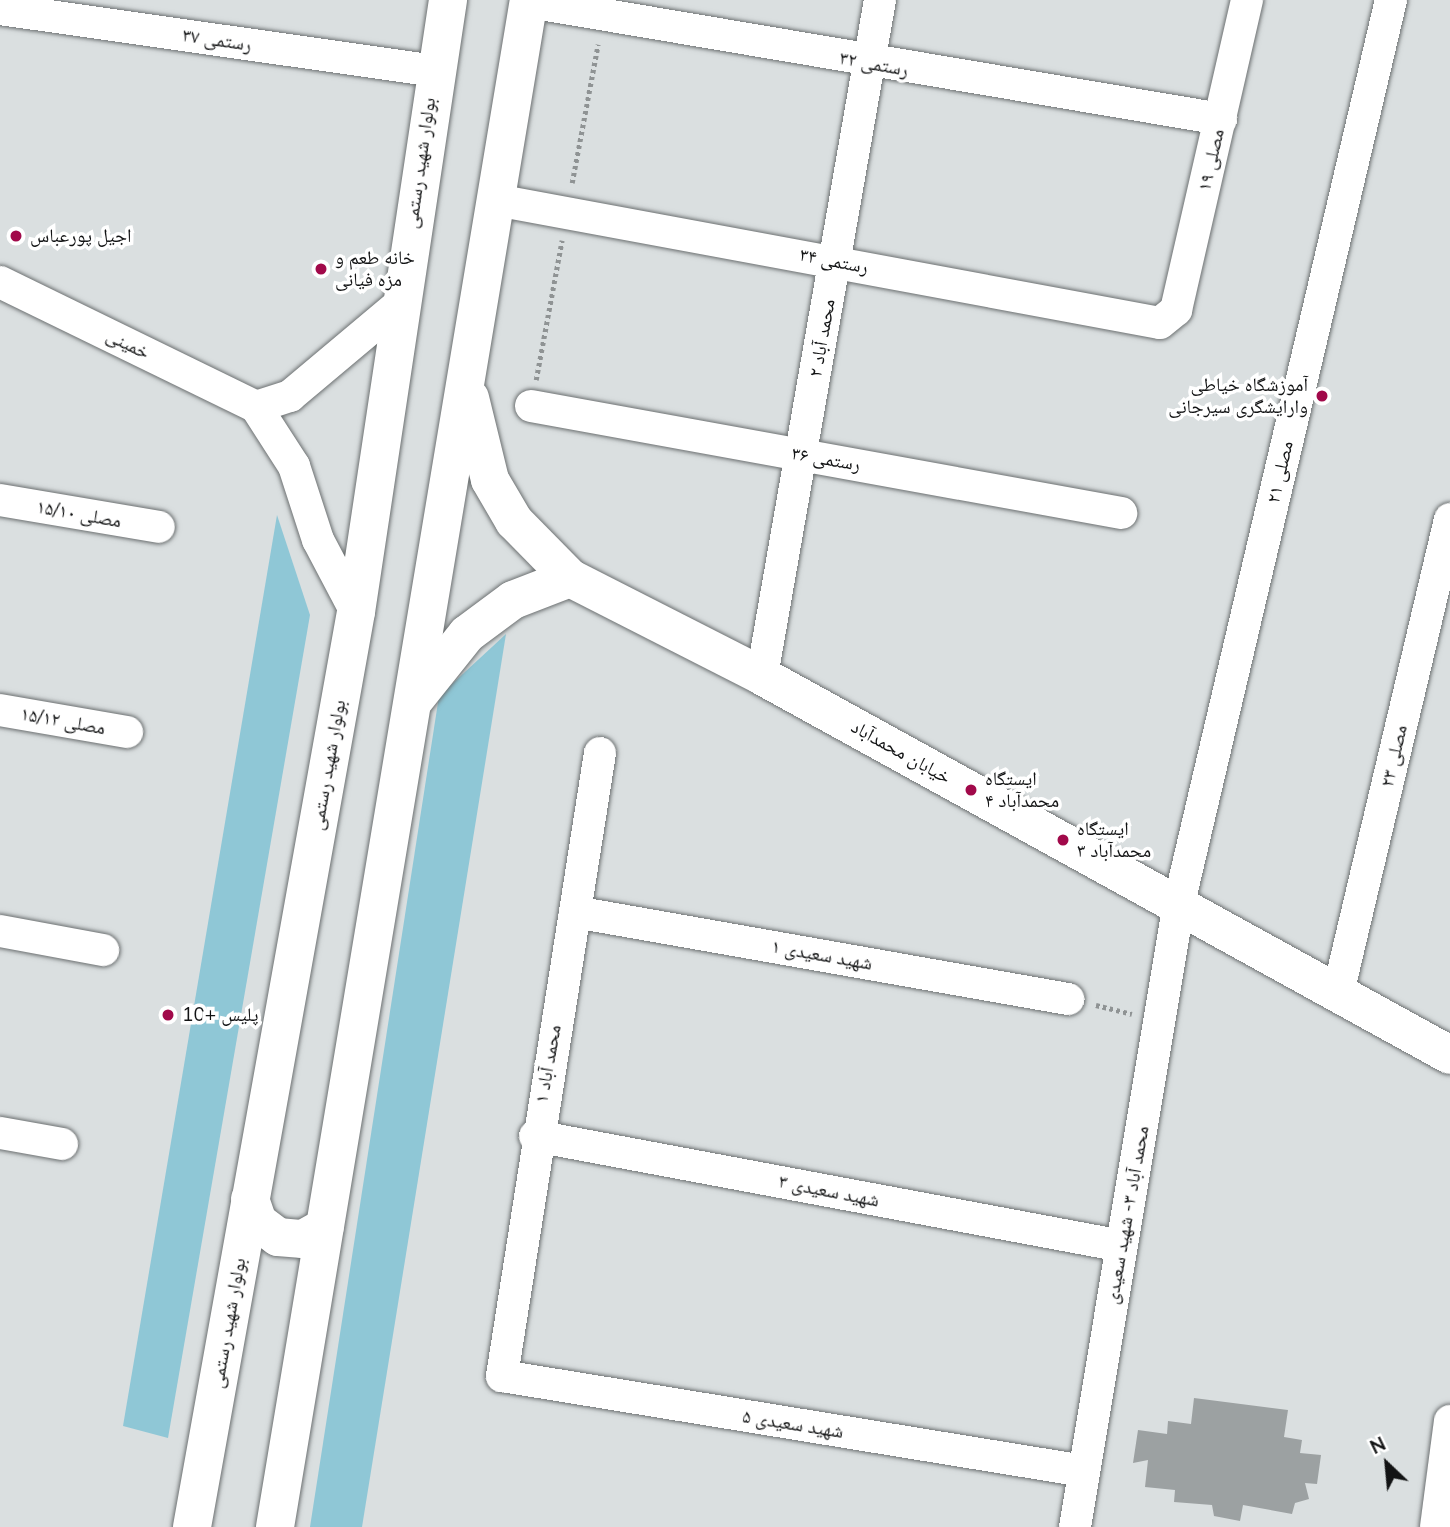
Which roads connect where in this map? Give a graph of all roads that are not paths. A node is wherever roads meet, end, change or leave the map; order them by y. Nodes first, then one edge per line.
1 (448, 0) edge
2 (880, 0) edge
3 (1247, 0) edge
4 (1391, 0) edge
5 (529, 1) edge
6 (0, 9) edge
7 (869, 64) junction
8 (433, 71) junction
9 (1221, 120) junction
10 (496, 200) junction
11 (835, 261) junction
12 (0, 282) edge
13 (401, 303) junction
14 (1170, 319) joint
15 (466, 383) junction
16 (531, 406) dead end
17 (256, 407) junction
18 (801, 455) junction
19 (0, 500) edge
20 (1121, 513) dead end
21 (1450, 519) edge
22 (159, 527) dead end
23 (570, 578) junction
24 (356, 612) junction
25 (762, 676) junction
26 (413, 702) junction
27 (0, 710) edge
28 (127, 732) dead end
29 (600, 753) dead end
30 (1179, 903) junction
31 (575, 912) junction
32 (0, 931) edge
33 (103, 950) dead end
34 (1338, 993) junction
35 (1068, 999) road end
36 (1450, 1055) edge
37 (0, 1133) edge
38 (536, 1136) junction
39 (62, 1144) dead end
40 (250, 1199) junction
41 (325, 1227) junction
42 (1122, 1246) junction
43 (502, 1376) joint
44 (1450, 1421) edge
45 (1084, 1472) junction
46 (1442, 1507) edge
47 (188, 1518) edge
48 (275, 1527) edge
49 (1075, 1527) edge

1 - 8 main road, بولوار شهید رستمی
2 - 7 street, محمد آباد ۲
3 - 9 street, مصلی ۱۹
4 - 30 street, مصلی ۲۱
5 - 7 street, رستمی ۳۲
5 - 10 main road
6 - 8 street, رستمی ۳۷
7 - 9 street, رستمی ۳۲
7 - 11 street, محمد آباد ۲
8 - 13 main road, بولوار شهید رستمی
9 - 14 street, مصلی ۱۹
10 - 11 street, رستمی ۳۴
10 - 15 main road
11 - 14 street, رستمی ۳۴
11 - 18 street, محمد آباد ۲
12 - 17 street, خمینی
13 - 17 street
13 - 24 main road, بولوار شهید رستمی
15 - 23 main road, خیابان محمدآباد
15 - 26 main road
16 - 18 street, رستمی ۳۶
17 - 24 street
18 - 20 street, رستمی ۳۶
18 - 25 street, محمد آباد ۲
19 - 22 street, مصلی ۱۵/۱۰
21 - 34 street, مصلی ۲۳
23 - 25 main road, خیابان محمدآباد
23 - 26 main road
24 - 40 main road, بولوار شهید رستمی
25 - 30 main road, خیابان محمدآباد
26 - 41 main road
27 - 28 street, مصلی ۱۵/۱۲
29 - 31 street, محمد آباد ۱
30 - 34 main road, خیابان محمدآباد
30 - 42 street, محمد آباد ۳- شهید سعیدی
31 - 35 street, شهید سعیدی ۱
31 - 38 street, محمد آباد ۱
32 - 33 street
34 - 36 main road, خیابان محمدآباد
37 - 39 street
38 - 42 street, شهید سعیدی ۳
38 - 43 street, محمد آباد ۱
40 - 41 main road
40 - 47 main road, بولوار شهید رستمی
41 - 48 main road
42 - 45 street, محمد آباد ۳- شهید سعیدی
43 - 45 street, شهید سعیدی ۵
44 - 46 street
45 - 49 street, محمد آباد ۳- شهید سعیدی

